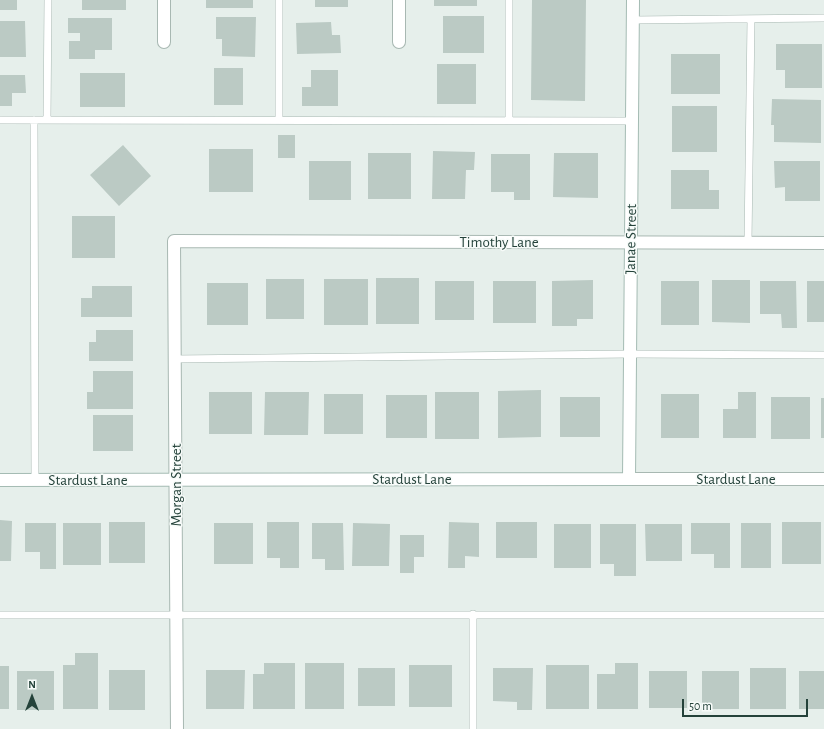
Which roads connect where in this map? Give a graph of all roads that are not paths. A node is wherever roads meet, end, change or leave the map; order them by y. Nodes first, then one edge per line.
1 (48, 0) edge
2 (164, 0) edge
3 (279, 0) edge
4 (399, 0) edge
5 (509, 0) edge
6 (633, 0) edge
7 (824, 18) edge
8 (751, 19) junction
9 (633, 20) junction
10 (164, 42) dead end
11 (399, 42) dead end
12 (0, 120) edge
13 (34, 120) junction
14 (47, 120) junction
15 (279, 120) junction
16 (509, 121) junction
17 (632, 121) junction
18 (174, 241) joint
19 (632, 242) junction
20 (748, 242) junction
21 (824, 243) edge
22 (630, 354) junction
23 (824, 356) edge
24 (175, 359) junction
25 (629, 479) junction
26 (824, 479) edge
27 (0, 480) edge
28 (35, 480) junction
29 (176, 480) junction
30 (176, 614) junction
31 (473, 614) junction
32 (0, 615) edge
33 (824, 615) edge
34 (177, 729) edge
35 (473, 729) edge

1 - 14 lane
2 - 10 street
3 - 15 lane
4 - 11 street
5 - 16 lane
6 - 9 street, Janae Street
7 - 8 lane
8 - 9 lane
8 - 20 lane
9 - 17 street, Janae Street
12 - 13 lane
13 - 14 lane
13 - 28 lane
14 - 15 lane
15 - 16 lane
16 - 17 lane
17 - 19 street, Janae Street
18 - 19 street, Timothy Lane
18 - 24 street, Morgan Street
19 - 20 street, Timothy Lane
19 - 22 street, Janae Street
20 - 21 street, Timothy Lane
22 - 23 lane
22 - 24 lane
22 - 25 street, Janae Street
24 - 29 street, Morgan Street
25 - 26 street, Stardust Lane
25 - 29 street, Stardust Lane
27 - 28 street, Stardust Lane
28 - 29 street, Stardust Lane
29 - 30 street, Morgan Street
30 - 31 lane
30 - 32 lane
30 - 34 street, Morgan Street
31 - 33 lane
31 - 35 lane

